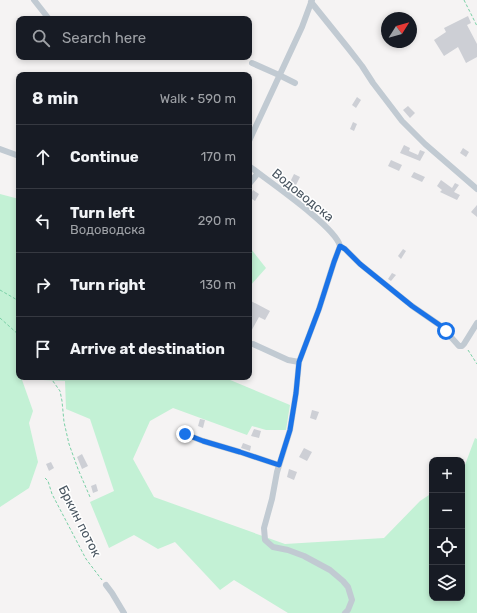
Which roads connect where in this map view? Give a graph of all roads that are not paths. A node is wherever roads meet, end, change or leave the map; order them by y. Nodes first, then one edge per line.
1 (34, 0) edge
2 (312, 1) edge
3 (47, 16) edge
4 (252, 63) dead end
5 (279, 75) junction
6 (295, 83) dead end
7 (252, 134) edge
8 (0, 149) edge
9 (16, 155) edge
10 (252, 168) edge
11 (258, 173) junction
12 (252, 180) edge
13 (477, 189) edge
14 (340, 246) junction
15 (477, 323) edge
16 (253, 344) dead end
17 (299, 362) junction
18 (185, 434) dead end
19 (279, 465) junction
20 (106, 585) road end
21 (124, 613) edge
22 (344, 613) edge

1 - 3 street
2 - 5 street
2 - 13 street
4 - 5 street
5 - 6 street
5 - 7 street
8 - 9 street
10 - 11 street, Водоводска
11 - 12 street
11 - 14 street, Водоводска
14 - 15 street, Водоводска
14 - 17 street
16 - 17 street
17 - 19 street
18 - 19 street
19 - 22 street
20 - 21 street

